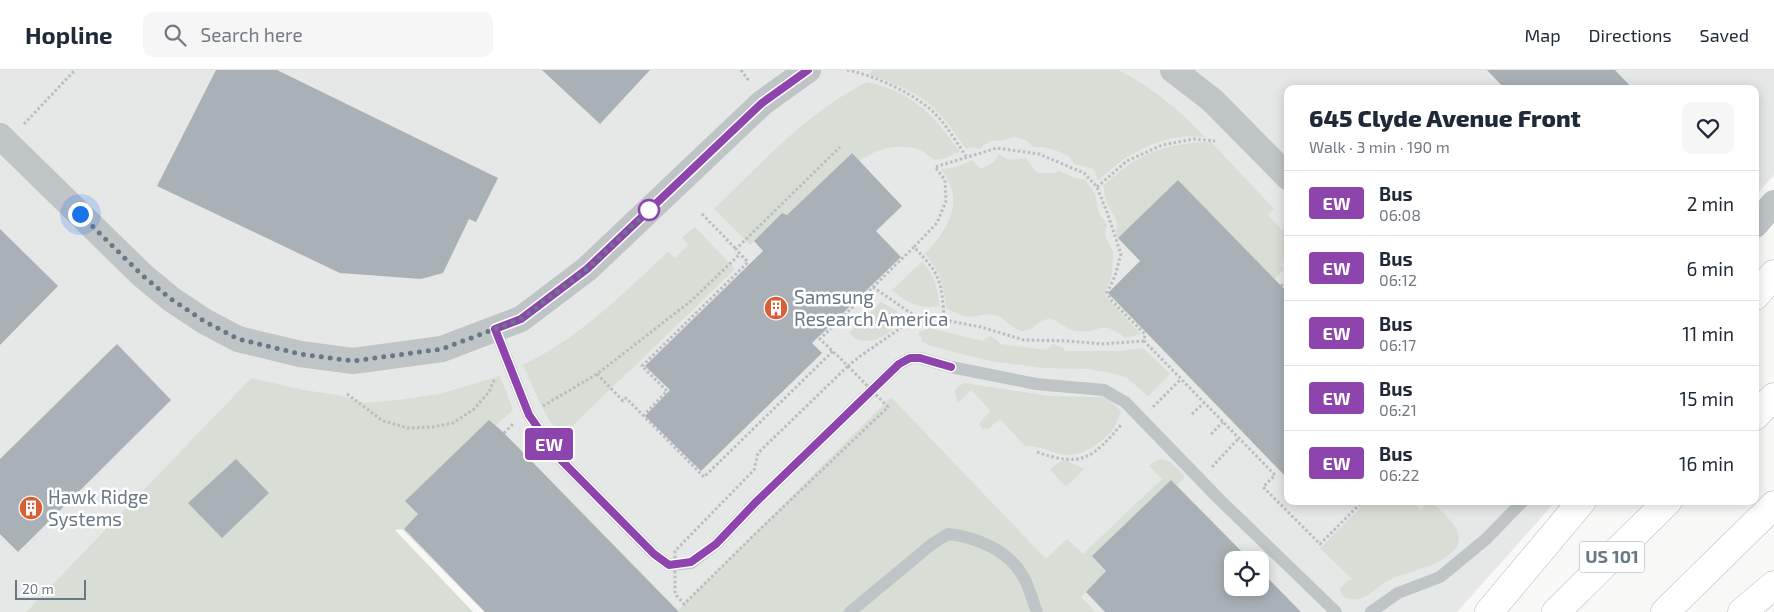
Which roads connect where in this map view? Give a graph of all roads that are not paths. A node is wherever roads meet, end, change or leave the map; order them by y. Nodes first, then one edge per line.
1 (808, 70) edge
2 (1173, 70) edge
3 (3, 139) edge
4 (1284, 173) edge
5 (1774, 203) edge
6 (1759, 220) edge
7 (1774, 274) edge
8 (1759, 291) edge
9 (495, 329) junction
10 (1774, 397) edge
11 (1759, 412) edge
12 (1519, 505) edge
13 (1579, 505) edge
14 (1664, 505) edge
15 (1774, 505) edge
16 (1774, 585) edge
17 (850, 612) edge
18 (1037, 612) edge
19 (1336, 612) edge
20 (1371, 612) edge
21 (1489, 612) edge
22 (1556, 612) edge
23 (1666, 612) edge
24 (1742, 612) edge

1 - 9 street
2 - 4 street
3 - 9 street
5 - 6 street
7 - 8 highway
9 - 19 lane
10 - 11 highway
12 - 20 lane
13 - 21 highway
14 - 22 highway, US 101
15 - 23 highway
16 - 24 highway
17 - 18 lane

